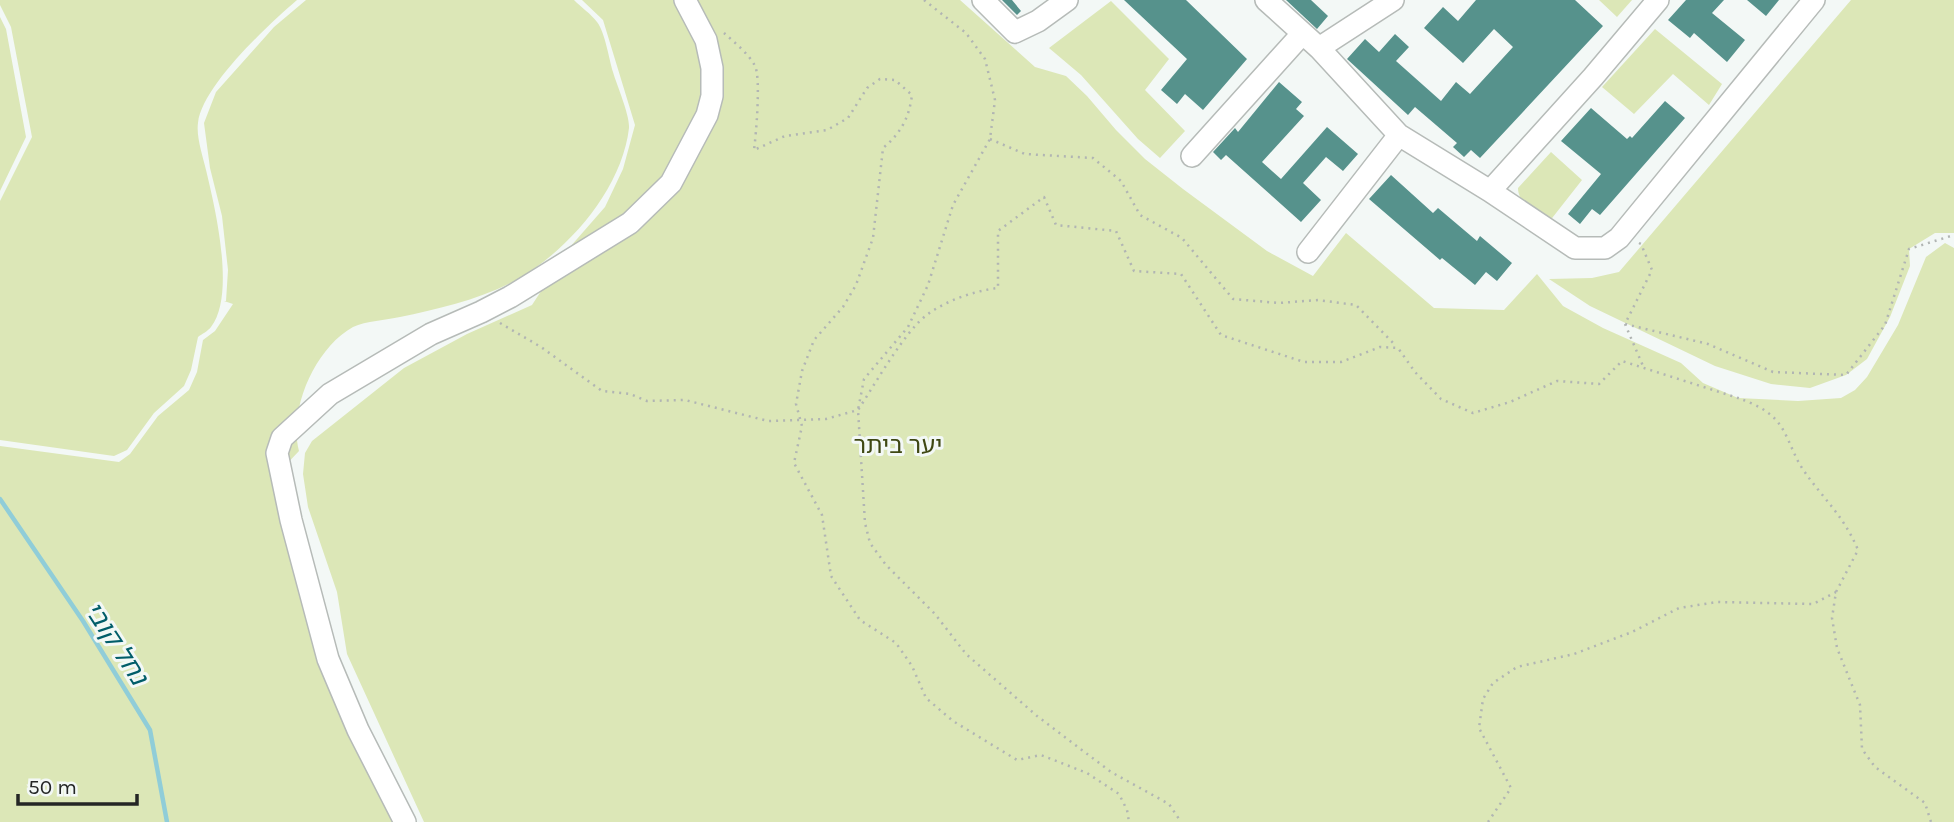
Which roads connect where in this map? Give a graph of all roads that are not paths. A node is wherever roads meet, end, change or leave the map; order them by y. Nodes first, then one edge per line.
1 (685, 0) edge
2 (983, 0) edge
3 (1067, 0) edge
4 (1265, 0) edge
5 (1393, 0) edge
6 (1658, 0) edge
7 (1814, 0) edge
8 (1301, 34) junction
9 (1319, 48) junction
10 (1399, 135) junction
11 (1192, 156) dead end
12 (1490, 191) junction
13 (1308, 252) dead end
14 (405, 822) edge

1 - 14 street
2 - 3 street
4 - 8 street
5 - 9 street
6 - 12 street
7 - 12 street
8 - 9 street
8 - 11 street
9 - 10 street
10 - 12 street
10 - 13 street

